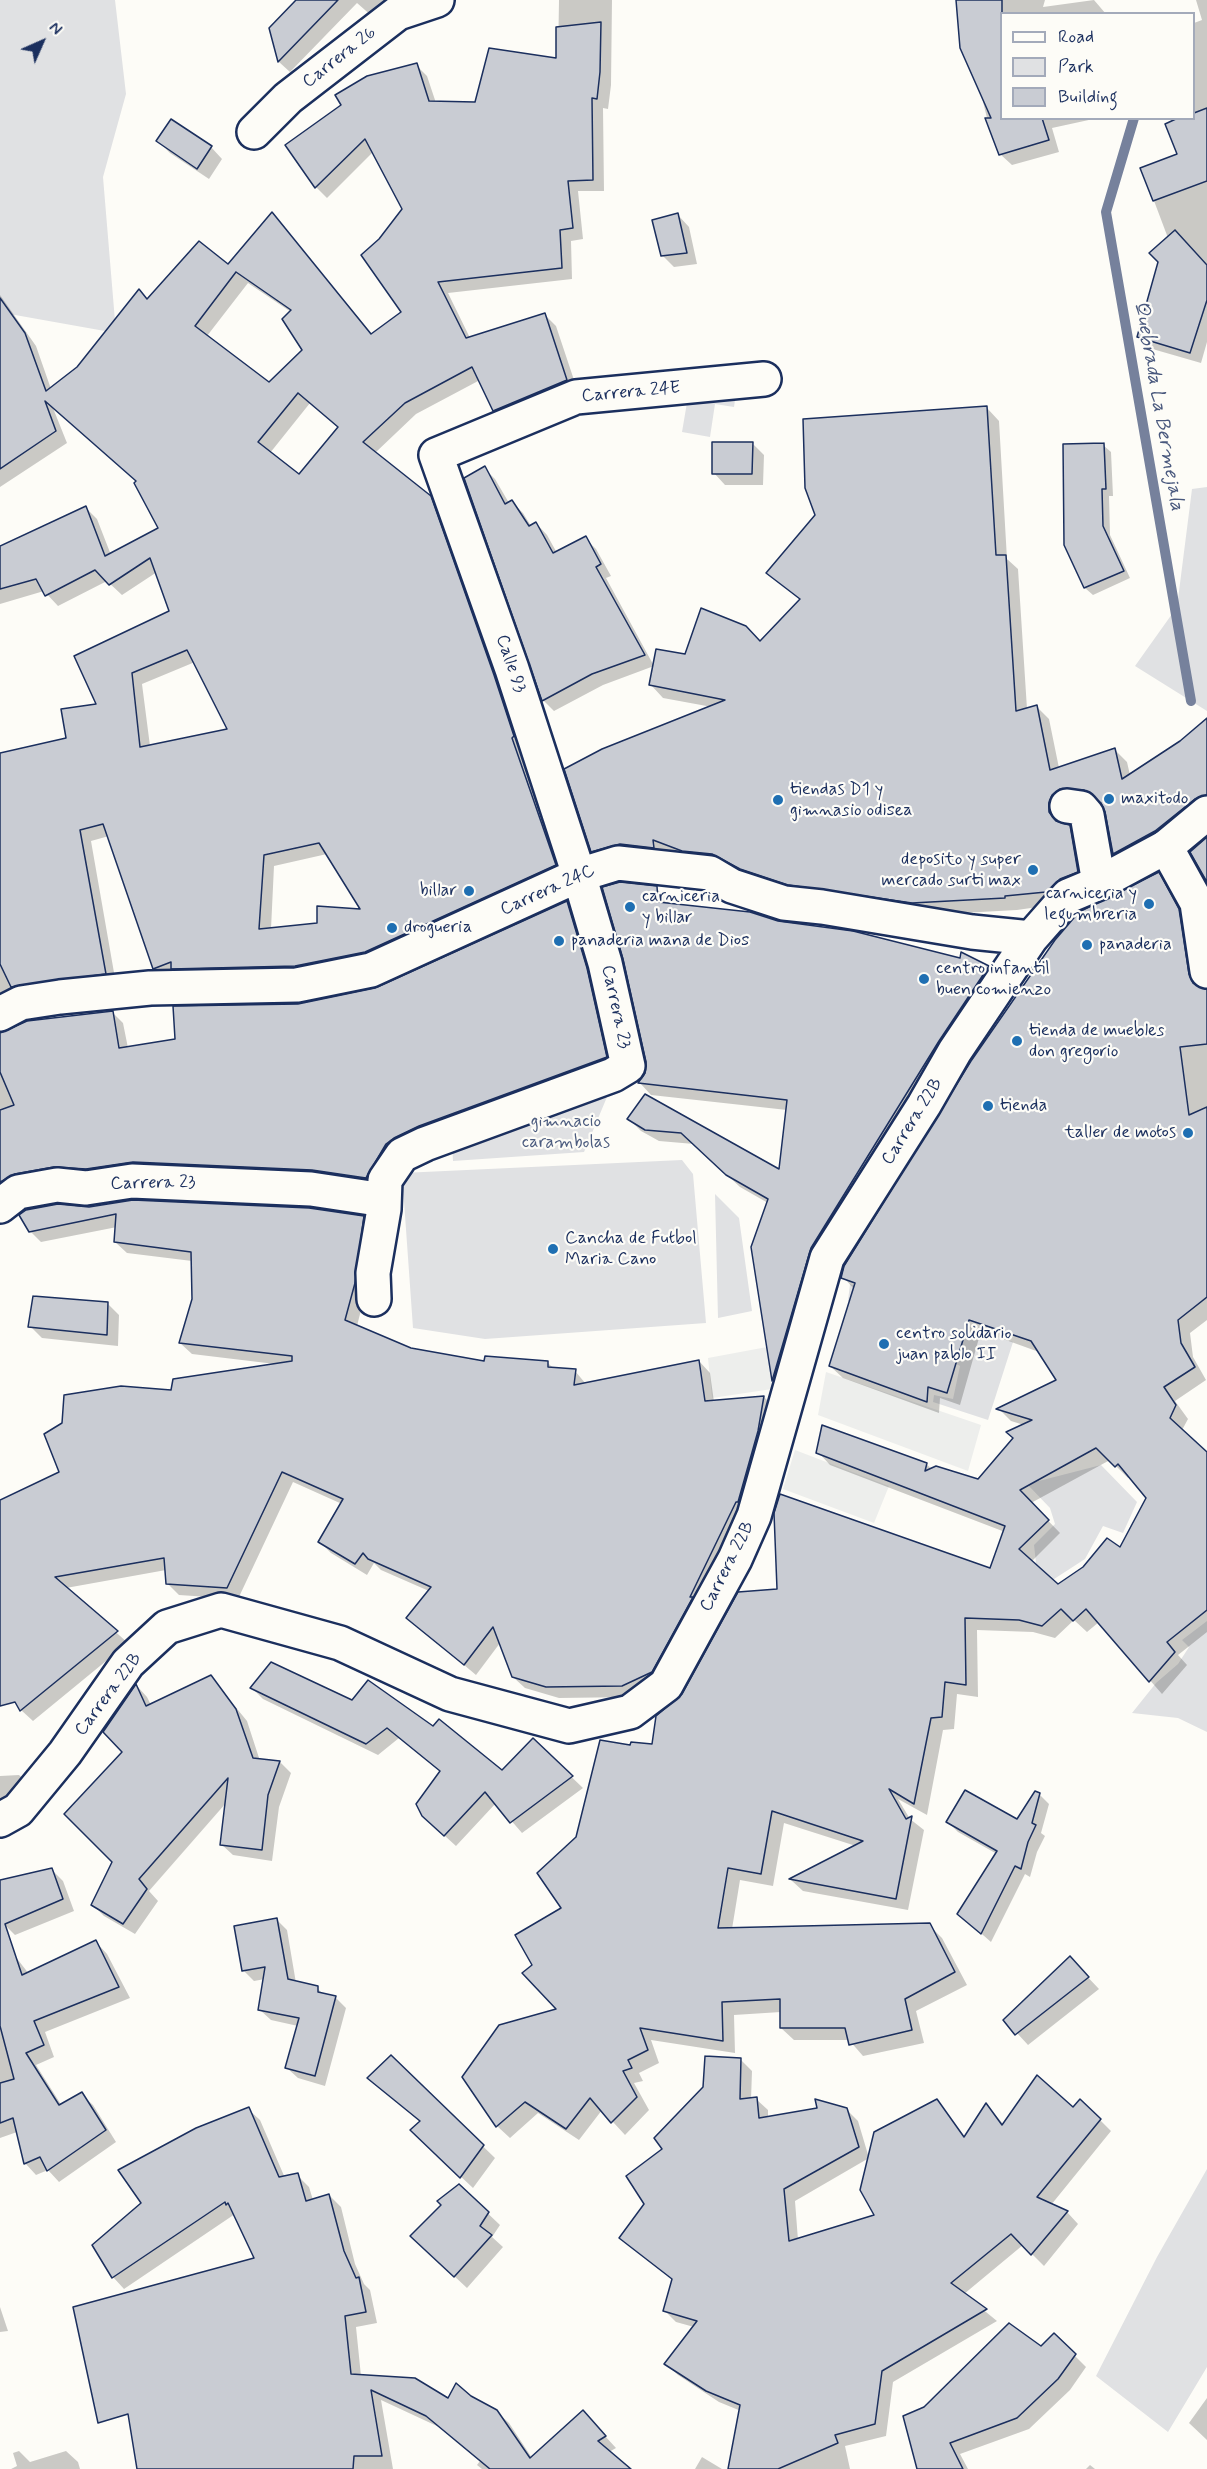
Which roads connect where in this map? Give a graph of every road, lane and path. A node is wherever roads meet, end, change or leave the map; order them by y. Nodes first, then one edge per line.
1 (437, 0) edge
2 (254, 132) dead end
3 (764, 379) dead end
4 (436, 455) joint
5 (1067, 806) dead end
6 (1207, 813) edge
7 (1166, 847) junction
8 (579, 875) junction
9 (1099, 883) junction
10 (1031, 938) junction
11 (1207, 971) edge
12 (0, 1014) edge
13 (384, 1200) junction
14 (0, 1206) edge
15 (374, 1299) dead end
16 (0, 1821) edge

1 - 2 street, Carrera 26
3 - 4 street, Carrera 24E
4 - 8 street, Calle 93
5 - 9 street
6 - 7 street, Carrera 22B
7 - 9 street, Carrera 22B
7 - 11 street
8 - 10 street, Carrera 24C
8 - 12 street, Carrera 24C
8 - 13 street, Carrera 23
9 - 10 street, Carrera 22B
10 - 16 street, Carrera 22B
13 - 14 street, Carrera 23
13 - 15 street, Carrera 23

